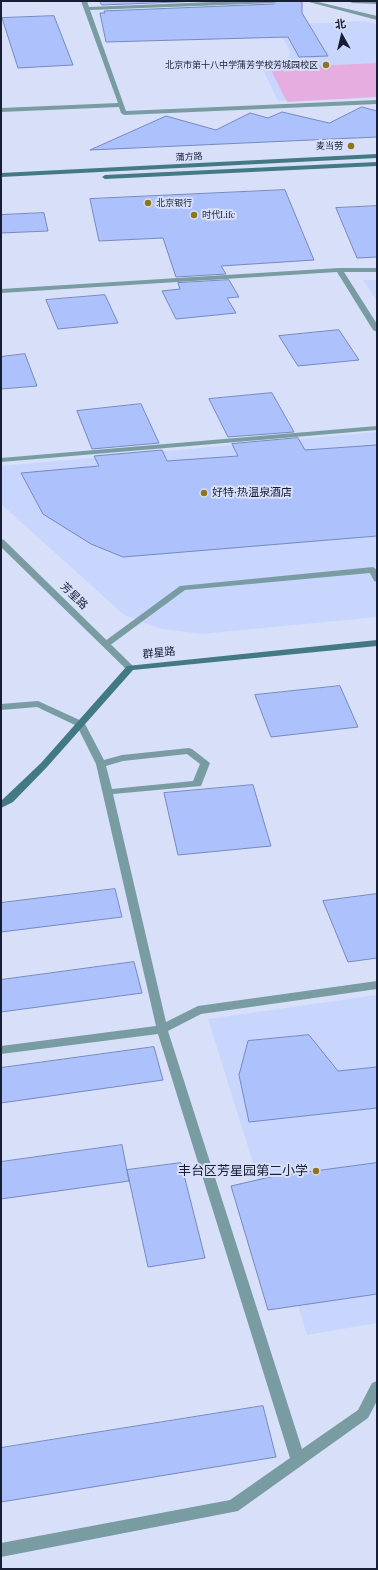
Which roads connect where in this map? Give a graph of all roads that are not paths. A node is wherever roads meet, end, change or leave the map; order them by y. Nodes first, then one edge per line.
1 (84, 1) edge
2 (273, 1) edge
3 (308, 1) edge
4 (352, 1) edge
5 (377, 2) edge
6 (86, 9) junction
7 (377, 18) edge
8 (377, 102) edge
9 (121, 105) junction
10 (1, 110) edge
11 (377, 156) edge
12 (377, 164) edge
13 (1, 175) edge
14 (1, 182) edge
15 (339, 270) junction
16 (377, 270) edge
17 (1, 291) edge
18 (377, 330) edge
19 (377, 428) edge
20 (1, 460) edge
21 (1, 542) edge
22 (377, 579) edge
23 (377, 643) edge
24 (106, 644) junction
25 (130, 668) junction
26 (1, 707) edge
27 (81, 724) junction
28 (101, 764) junction
29 (107, 792) junction
30 (1, 805) edge
31 (377, 985) edge
32 (162, 1029) junction
33 (1, 1050) edge
34 (377, 1387) edge
35 (298, 1460) junction
36 (1, 1550) edge

1 - 6 street
2 - 6 street
3 - 7 street
4 - 5 street
6 - 9 street
8 - 9 street
9 - 10 street
11 - 13 street, 蒲方路
12 - 14 street, 蒲方路
15 - 16 street
15 - 17 street
15 - 18 street
19 - 20 street
21 - 24 street, 芳星路
22 - 24 street
23 - 25 street, 群星路
24 - 25 street, 芳星路
25 - 27 street, 群星路
26 - 27 street
27 - 28 street
27 - 30 street, 群星路
28 - 29 street
28 - 29 street
29 - 32 street
31 - 32 street
32 - 33 street
32 - 35 street
34 - 35 street
35 - 36 street

